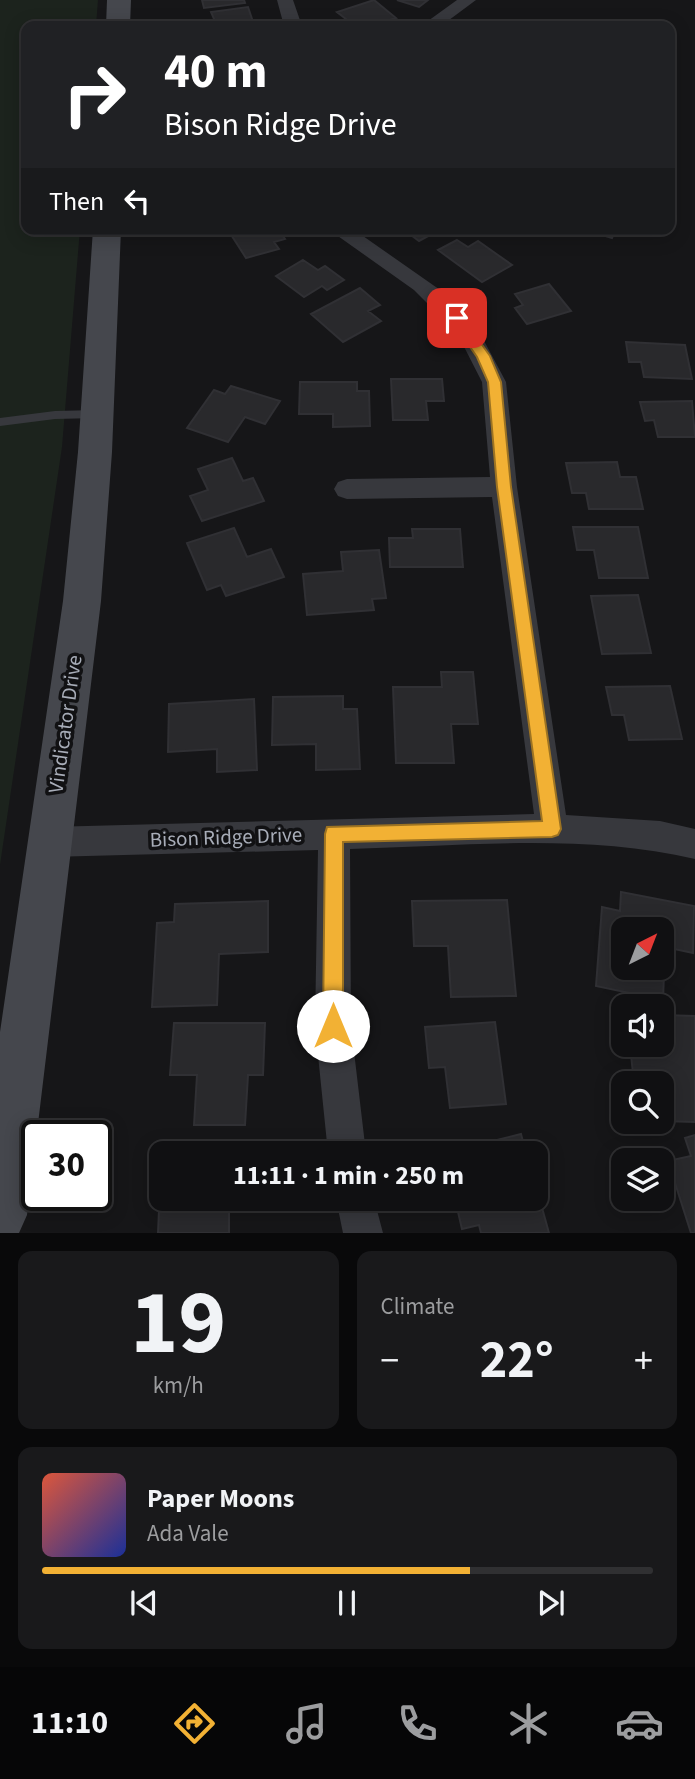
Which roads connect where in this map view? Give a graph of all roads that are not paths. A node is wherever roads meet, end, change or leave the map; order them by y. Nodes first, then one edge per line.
1 (119, 0) edge
2 (285, 0) edge
3 (468, 0) edge
4 (118, 21) edge
5 (291, 21) edge
6 (437, 21) edge
7 (107, 235) edge
8 (345, 235) edge
9 (97, 414) junction
10 (0, 422) edge
11 (504, 487) junction
12 (346, 489) dead end
13 (552, 829) junction
14 (334, 834) junction
15 (49, 842) junction
16 (695, 844) edge
17 (346, 1141) edge
18 (358, 1211) edge
19 (0, 1215) edge
20 (363, 1233) edge

1 - 4 main road
2 - 5 street
3 - 6 street
7 - 9 main road, Vindicator Drive
8 - 11 street
9 - 10 lane
9 - 15 main road, Vindicator Drive
11 - 12 street
11 - 13 street
13 - 14 street, Bison Ridge Drive
13 - 16 street, Bison Ridge Drive
14 - 15 street, Bison Ridge Drive
14 - 17 street
15 - 19 main road, Vindicator Drive
18 - 20 street

